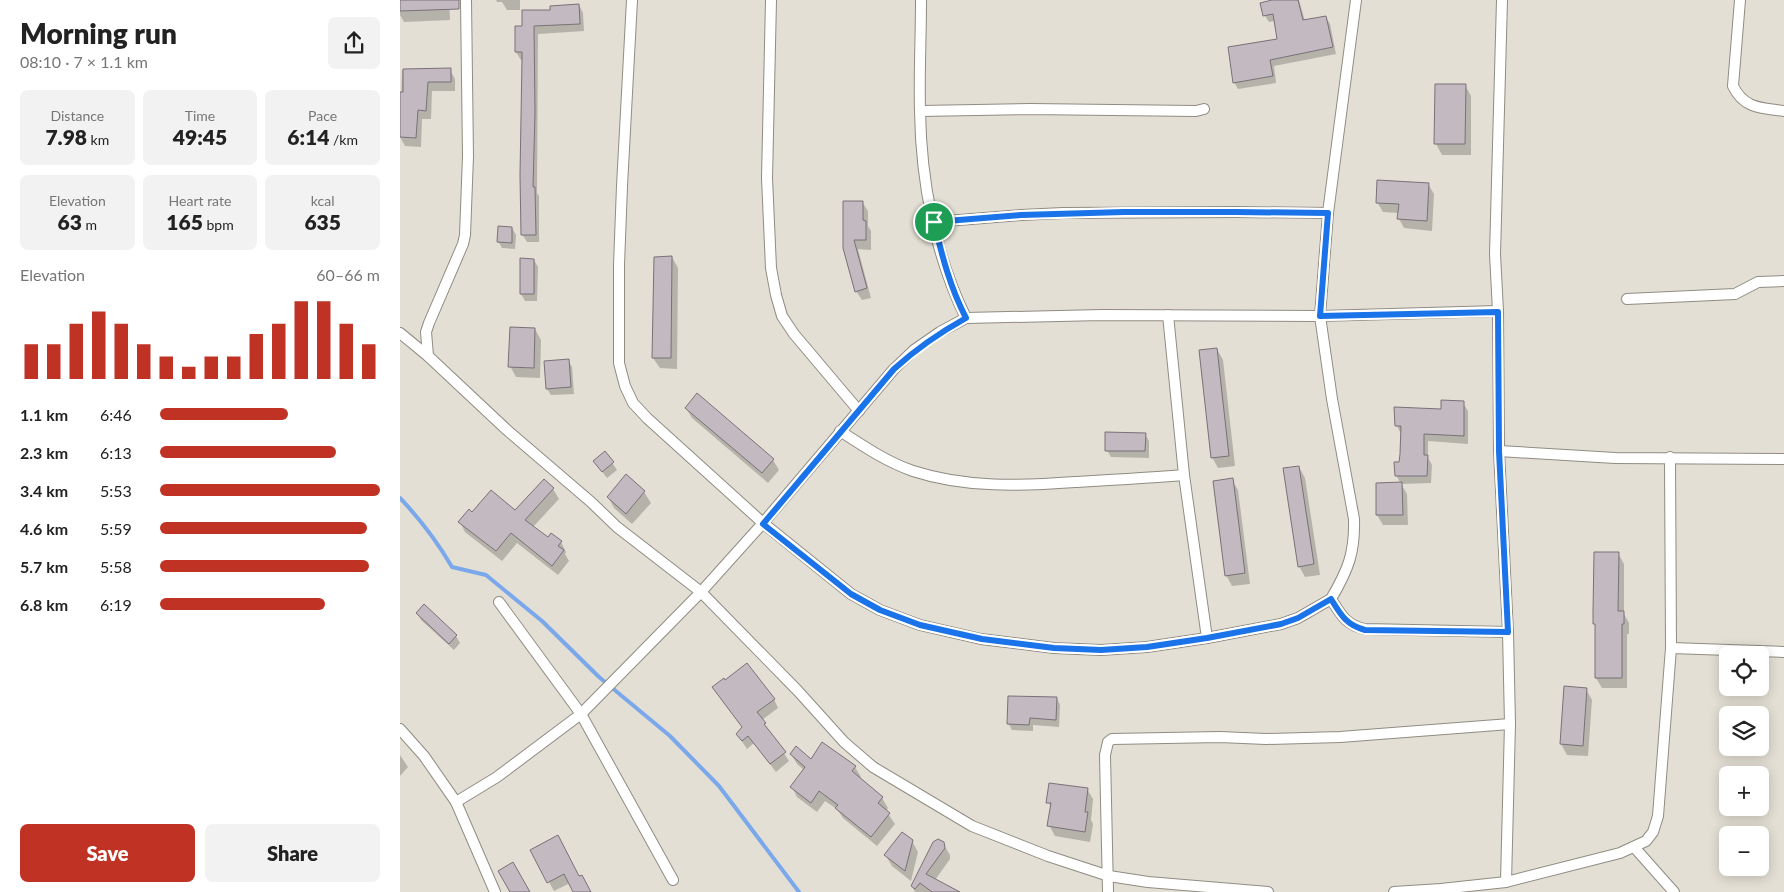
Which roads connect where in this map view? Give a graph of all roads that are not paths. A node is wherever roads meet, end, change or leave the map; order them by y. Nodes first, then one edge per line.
1 (466, 0) edge
2 (632, 0) edge
3 (771, 0) edge
4 (921, 0) edge
5 (1356, 0) edge
6 (1502, 0) edge
7 (1740, 0) edge
8 (1204, 109) dead end
9 (920, 111) junction
10 (1784, 111) edge
11 (1328, 213) junction
12 (934, 222) junction
13 (1784, 281) edge
14 (1627, 299) dead end
15 (1498, 312) junction
16 (1168, 315) junction
17 (1320, 316) junction
18 (966, 318) junction
19 (400, 333) edge
20 (428, 356) junction
21 (859, 411) junction
22 (840, 431) junction
23 (1499, 451) junction
24 (1670, 458) junction
25 (1784, 459) edge
26 (1184, 475) junction
27 (763, 524) junction
28 (701, 592) junction
29 (1331, 599) junction
30 (499, 602) dead end
31 (1508, 632) junction
32 (1207, 638) junction
33 (1671, 648) junction
34 (1784, 652) edge
35 (581, 714) junction
36 (1510, 724) junction
37 (400, 729) edge
38 (456, 802) junction
39 (1634, 847) junction
40 (1109, 876) junction
41 (673, 880) dead end
42 (1506, 882) junction
43 (1482, 889) edge
44 (495, 892) edge
45 (1108, 892) edge
46 (1268, 892) edge
47 (1394, 892) edge
48 (1674, 892) edge

1 - 20 street
2 - 27 street
3 - 21 street
4 - 9 street
5 - 11 street
6 - 15 street
7 - 10 street
8 - 9 street
9 - 12 street
11 - 12 street
11 - 17 street
12 - 18 street
13 - 14 street
15 - 17 street
15 - 23 street
16 - 17 street
16 - 18 street
16 - 26 street
17 - 29 street
18 - 21 street
19 - 20 street
20 - 28 street
21 - 22 street
22 - 26 street
22 - 27 street
23 - 24 street
23 - 31 street
24 - 25 street
24 - 33 street
26 - 32 street
27 - 28 street
27 - 32 street
28 - 35 street
28 - 40 street
29 - 31 street
29 - 32 street
30 - 35 street
31 - 36 street
33 - 34 street
33 - 39 street
35 - 38 street
35 - 41 street
36 - 40 street
36 - 42 street
37 - 38 street
38 - 44 street
39 - 42 street
39 - 48 street
40 - 45 street
40 - 46 street
42 - 43 street
43 - 47 street

